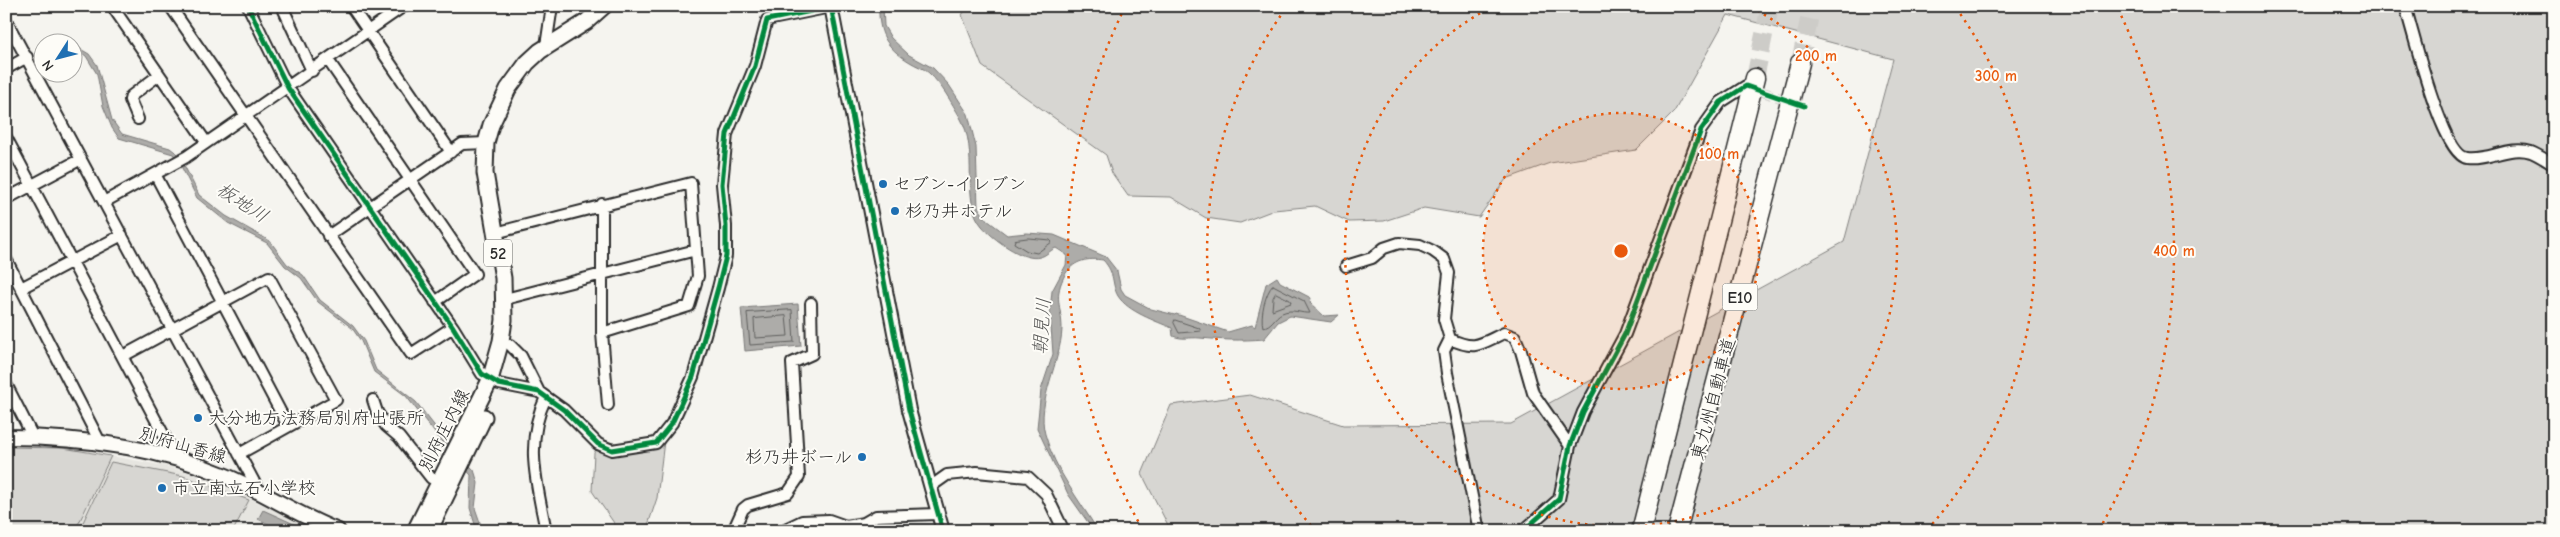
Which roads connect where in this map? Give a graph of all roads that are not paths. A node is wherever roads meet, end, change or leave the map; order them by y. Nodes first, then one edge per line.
1 (112, 6) edge
2 (170, 6) edge
3 (248, 6) edge
4 (282, 6) edge
5 (352, 6) edge
6 (404, 6) edge
7 (552, 6) edge
8 (604, 6) edge
9 (616, 6) edge
10 (831, 6) edge
11 (2405, 6) edge
12 (6, 20) edge
13 (368, 32) junction
14 (546, 46) junction
15 (26, 57) junction
16 (328, 60) junction
17 (1800, 63) tunnel mouth
18 (6, 68) edge
19 (312, 71) junction
20 (159, 75) junction
21 (1751, 82) joint
22 (288, 88) junction
23 (246, 116) junction
24 (138, 119) dead end
25 (6, 137) edge
26 (206, 142) junction
27 (486, 143) junction
28 (451, 152) junction
29 (81, 159) junction
30 (2554, 165) edge
31 (155, 174) junction
32 (410, 180) junction
33 (32, 185) junction
34 (6, 199) edge
35 (104, 202) junction
36 (602, 204) junction
37 (370, 208) junction
38 (499, 232) junction
39 (122, 235) junction
40 (328, 236) junction
41 (696, 250) junction
42 (6, 259) edge
43 (72, 261) junction
44 (1346, 266) dead end
45 (602, 275) junction
46 (21, 288) junction
47 (509, 298) junction
48 (222, 302) junction
49 (435, 302) junction
50 (811, 303) dead end
51 (453, 327) junction
52 (172, 329) junction
53 (602, 333) junction
54 (1450, 338) junction
55 (510, 345) junction
56 (122, 356) junction
57 (494, 382) junction
58 (6, 384) edge
59 (542, 394) junction
60 (373, 400) dead end
61 (608, 405) dead end
62 (288, 426) junction
63 (6, 437) edge
64 (33, 437) junction
65 (101, 444) junction
66 (1570, 446) junction
67 (239, 454) junction
68 (177, 460) junction
69 (444, 483) junction
70 (930, 487) junction
71 (259, 491) junction
72 (938, 514) junction
73 (316, 526) edge
74 (338, 531) edge
75 (415, 531) edge
76 (429, 531) edge
77 (546, 531) edge
78 (733, 531) edge
79 (780, 531) edge
80 (943, 531) edge
81 (1064, 531) edge
82 (1479, 531) edge
83 (1523, 531) edge
84 (1641, 531) edge
85 (1678, 531) edge

1 - 20 street
2 - 23 street
3 - 22 street
4 - 19 street
5 - 13 street
6 - 13 street
7 - 14 street
8 - 14 main road, 別府庄内線 / 52
9 - 38 main road, 別府庄内線 / 52
10 - 59 street
10 - 70 street
11 - 30 street
12 - 15 street
13 - 16 street
13 - 28 street
14 - 27 main road, 別府庄内線 / 52
15 - 18 street
15 - 29 street
16 - 19 street
16 - 32 street
17 - 85 highway, 東九州自動車道 / E10
19 - 22 street
20 - 24 street
20 - 26 street
21 - 66 street
21 - 84 highway, 東九州自動車道 / E10
22 - 23 street
22 - 37 street
23 - 26 street
23 - 40 street
25 - 33 street
26 - 31 street
27 - 28 street
27 - 38 main road, 別府庄内線 / 52
28 - 32 street
29 - 33 street
29 - 35 street
31 - 35 street
31 - 48 street
32 - 37 street
32 - 49 street
33 - 34 street
33 - 43 street
35 - 39 street
36 - 38 street
36 - 41 street
36 - 45 street
37 - 40 street
37 - 49 street
38 - 47 main road, 別府庄内線 / 52
39 - 43 street
39 - 52 street
40 - 51 street
41 - 45 street
41 - 53 street
42 - 46 street
43 - 46 street
43 - 56 street
44 - 54 street
45 - 47 street
45 - 53 street
46 - 65 street
47 - 55 main road, 別府庄内線 / 52
47 - 57 main road, 別府庄内線 / 52
48 - 52 street
48 - 62 street
48 - 62 street
49 - 51 street
50 - 78 street
51 - 57 street
52 - 56 street
52 - 67 street
53 - 61 street
54 - 66 street
54 - 82 street
55 - 57 main road, 別府庄内線 / 52
55 - 59 street
56 - 68 street
57 - 59 street
57 - 69 main road, 別府庄内線 / 52
58 - 64 street
59 - 77 street
60 - 69 street
62 - 67 street
63 - 64 main road, 別府山香線
64 - 65 main road, 別府山香線
65 - 68 main road, 別府山香線
66 - 83 street
67 - 71 street
68 - 71 main road, 別府山香線
69 - 75 main road, 別府庄内線 / 52
69 - 76 main road, 別府庄内線 / 52
70 - 72 street
70 - 81 street
71 - 73 main road, 別府山香線
72 - 79 street
72 - 80 street
73 - 74 main road, 別府山香線

